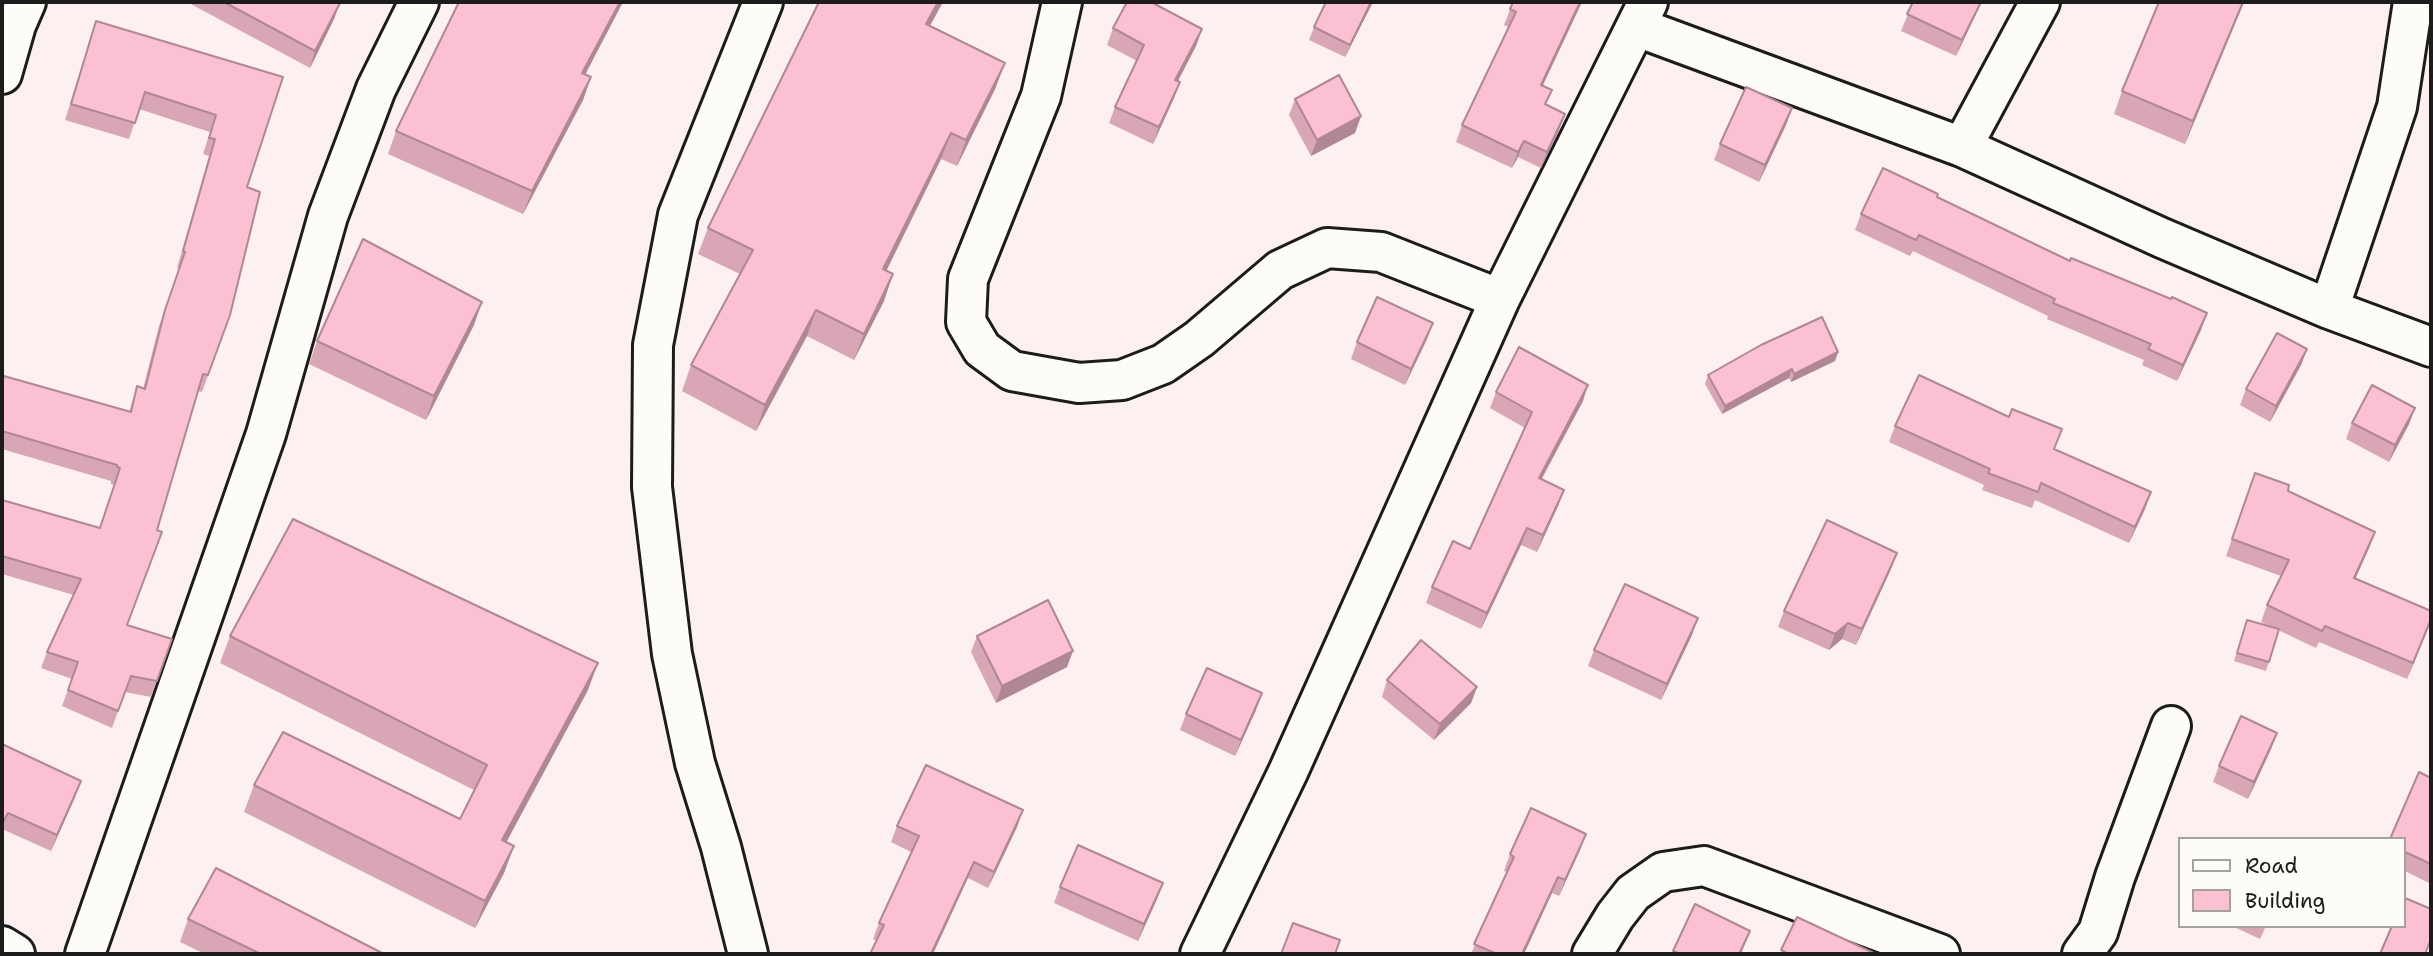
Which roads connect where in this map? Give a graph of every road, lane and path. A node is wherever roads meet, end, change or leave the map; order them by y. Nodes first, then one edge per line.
1 (26, 2) edge
2 (419, 2) edge
3 (763, 2) edge
4 (1062, 2) edge
5 (2040, 2) edge
6 (2413, 2) edge
7 (1642, 14) edge
8 (2, 74) edge
9 (1962, 147) junction
10 (1500, 299) junction
11 (2329, 309) junction
12 (2431, 347) edge
13 (2171, 726) dead end
14 (2, 946) edge
15 (15, 954) edge
16 (85, 954) edge
17 (748, 954) edge
18 (1200, 954) edge
19 (1592, 954) edge
20 (1940, 954) edge
21 (2082, 954) edge

1 - 8 street
2 - 16 street
3 - 17 street
4 - 10 street
5 - 9 street
6 - 11 street
7 - 9 street
7 - 10 street
9 - 11 street
10 - 18 street
11 - 12 street
13 - 21 street
14 - 15 street
19 - 20 street

